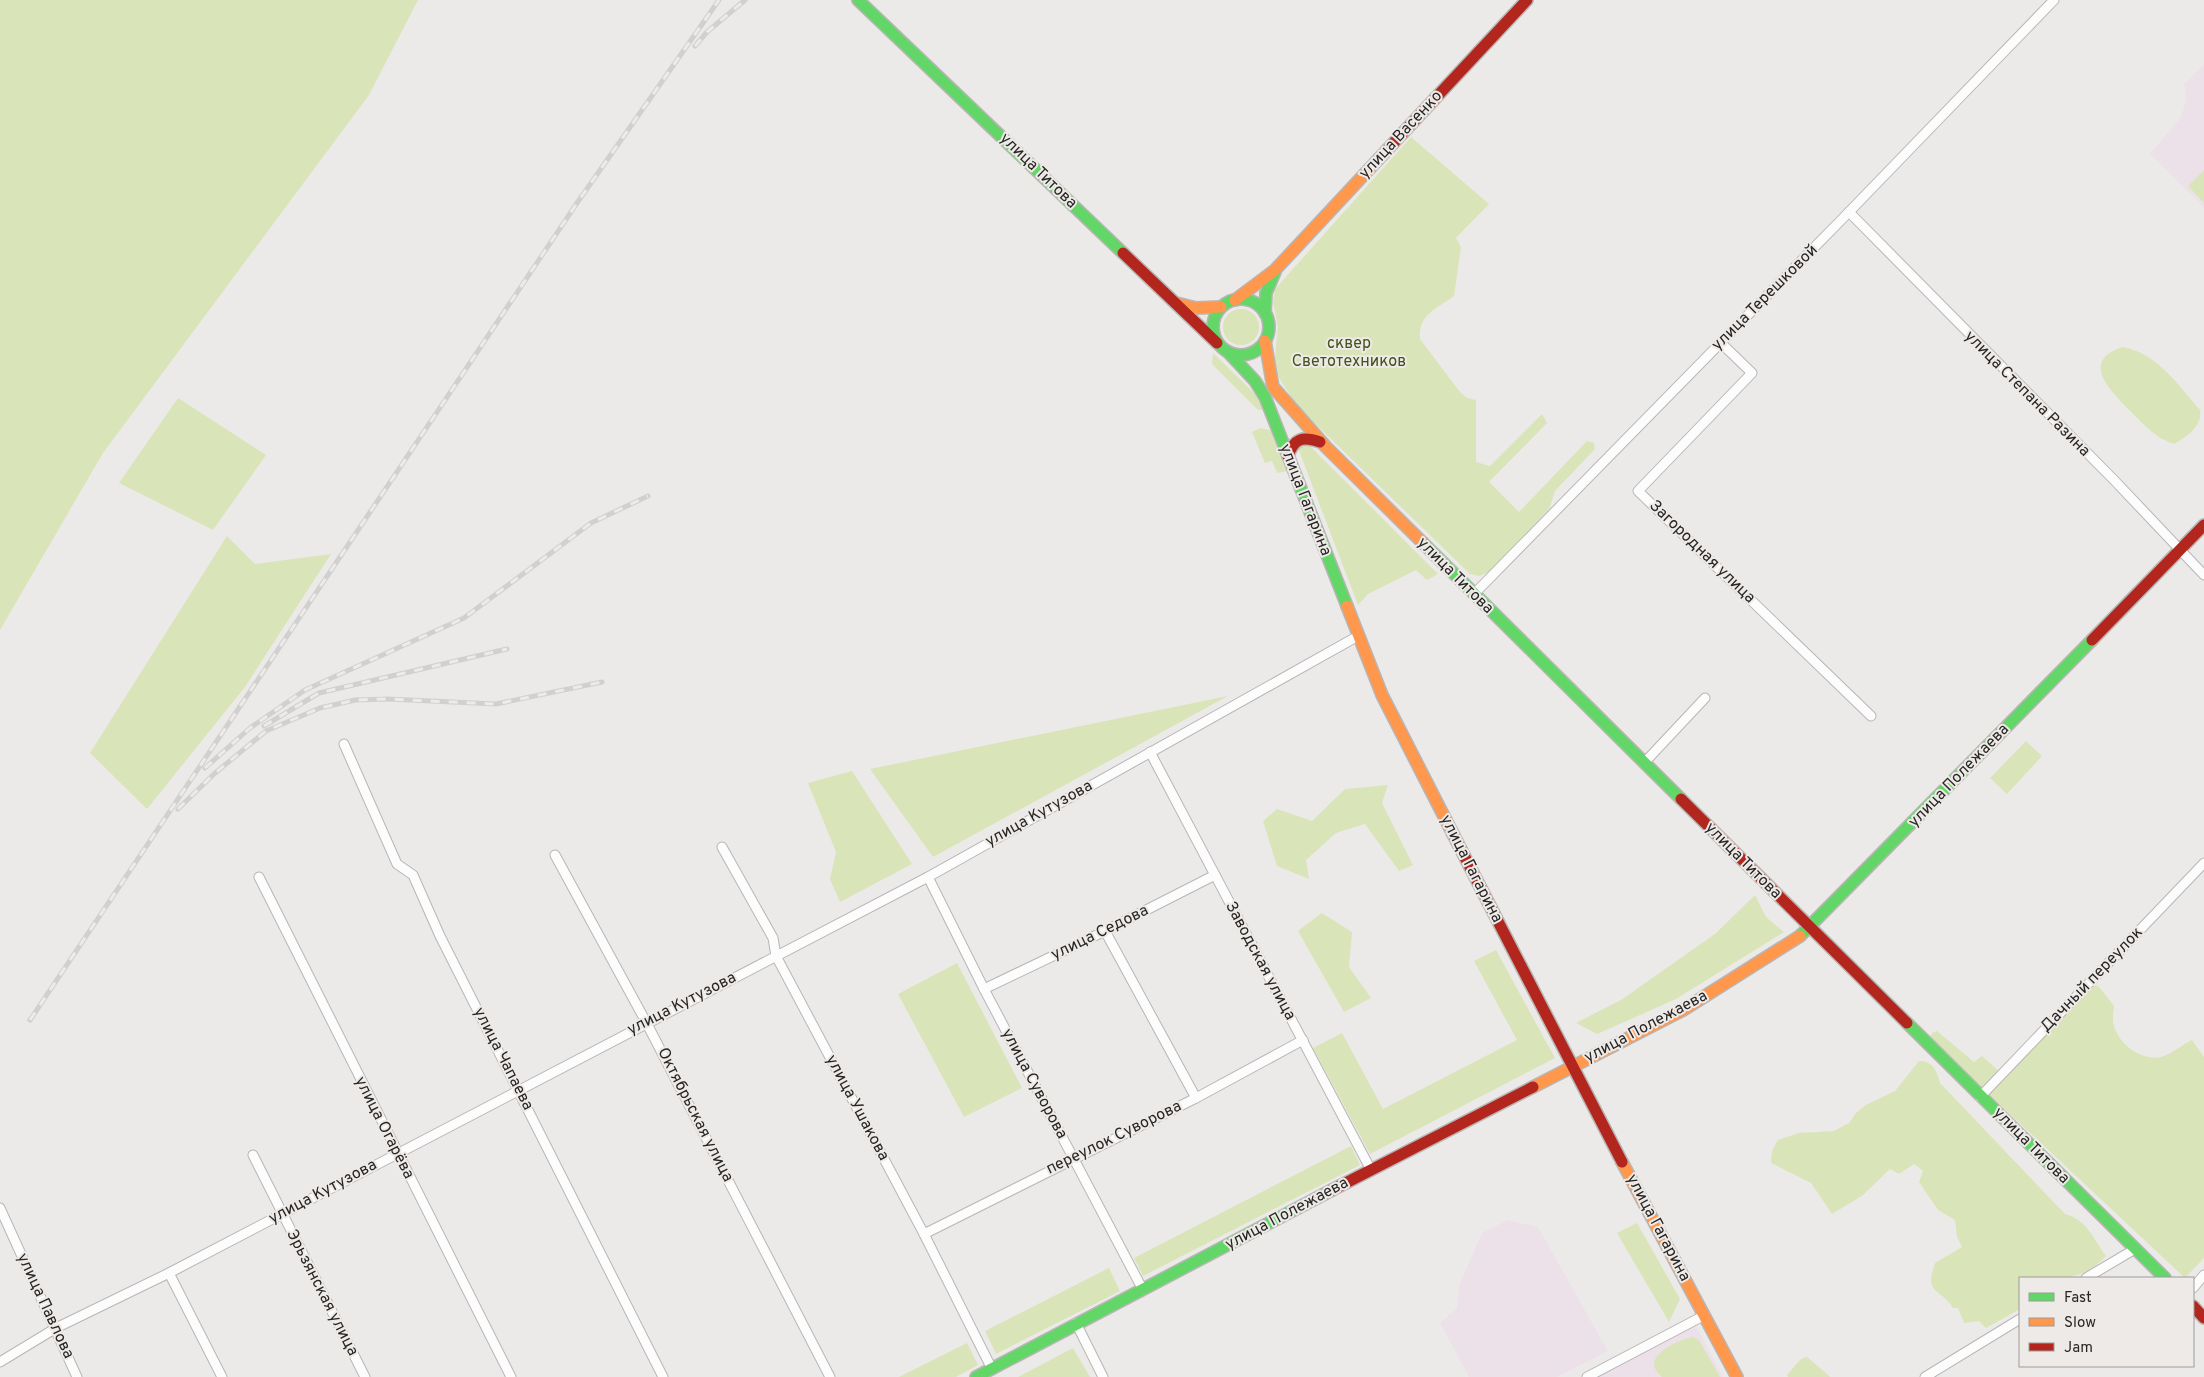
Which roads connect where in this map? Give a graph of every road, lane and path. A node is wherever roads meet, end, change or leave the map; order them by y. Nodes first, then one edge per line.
1 (858, 0) edge
2 (1527, 0) edge
3 (2054, 0) edge
4 (1850, 212) junction
5 (1275, 270) junction
6 (1235, 300) junction
7 (1174, 302) junction
8 (1221, 307) junction
9 (1264, 313) junction
10 (1265, 341) junction
11 (1217, 343) junction
12 (1721, 343) junction
13 (1228, 352) junction
14 (1269, 375) junction
15 (1273, 417) junction
16 (1322, 443) junction
17 (1288, 456) junction
18 (2204, 525) edge
19 (2179, 551) junction
20 (2204, 575) edge
21 (1474, 594) junction
22 (1358, 636) junction
23 (1705, 698) dead end
24 (1870, 716) dead end
25 (344, 744) dead end
26 (1150, 752) junction
27 (1644, 763) junction
28 (722, 847) dead end
29 (556, 855) dead end
30 (2204, 863) edge
31 (1215, 875) junction
32 (259, 877) dead end
33 (928, 877) junction
34 (1810, 928) junction
35 (1105, 931) junction
36 (776, 956) junction
37 (984, 989) junction
38 (646, 1022) junction
39 (1303, 1040) junction
40 (1571, 1067) junction
41 (518, 1090) junction
42 (1980, 1097) junction
43 (1196, 1098) junction
44 (253, 1154) dead end
45 (397, 1154) junction
46 (1073, 1158) junction
47 (1371, 1170) junction
48 (0, 1208) edge
49 (282, 1214) junction
50 (924, 1234) junction
51 (2135, 1248) junction
52 (169, 1273) junction
53 (2204, 1275) edge
54 (2088, 1277) edge
55 (2164, 1277) edge
56 (2194, 1287) edge
57 (1143, 1290) junction
58 (2194, 1307) edge
59 (1705, 1315) junction
60 (2204, 1318) edge
61 (2019, 1320) edge
62 (1076, 1323) junction
63 (56, 1328) junction
64 (0, 1362) edge
65 (992, 1369) junction
66 (77, 1377) edge
67 (222, 1377) edge
68 (365, 1377) edge
69 (511, 1377) edge
70 (663, 1377) edge
71 (830, 1377) edge
72 (976, 1377) edge
73 (1104, 1377) edge
74 (1587, 1377) edge
75 (1737, 1377) edge
76 (1925, 1377) edge

1 - 7 main road, улица Титова
2 - 5 main road, улица Васенко
3 - 4 street, улица Терешковой
4 - 12 street, улица Терешковой
4 - 19 street, улица Степана Разина
5 - 6 main road, улица Васенко
5 - 9 main road, улица Васенко
6 - 8 main road
6 - 9 main road
7 - 8 main road
7 - 11 main road, улица Титова
8 - 11 main road
9 - 10 main road
10 - 13 main road
10 - 14 main road, улица Титова
11 - 13 main road
12 - 21 street, улица Терешковой
12 - 24 street, Загородная улица
13 - 15 main road, улица Гагарина
14 - 15 main road
14 - 16 main road, улица Титова
15 - 17 main road, улица Гагарина
16 - 17 main road
16 - 21 main road, улица Титова
17 - 22 main road, улица Гагарина
18 - 19 main road, улица Полежаева
19 - 20 street, улица Степана Разина
19 - 34 main road, улица Полежаева
21 - 27 main road, улица Титова
22 - 26 street, улица Кутузова
22 - 40 main road, улица Гагарина
23 - 27 street
25 - 41 street, улица Чапаева
26 - 31 street, Заводская улица
26 - 33 street, улица Кутузова
27 - 34 main road, улица Титова
28 - 36 street, улица Ушакова
29 - 38 street, Октябрьская улица
30 - 42 street, Дачный переулок
31 - 35 street, улица Седова
31 - 39 street, Заводская улица
32 - 45 street, улица Огарёва
33 - 36 street, улица Кутузова
33 - 37 street, улица Суворова
34 - 40 main road, улица Полежаева
34 - 42 main road, улица Титова
35 - 37 street, улица Седова
35 - 43 street
36 - 38 street, улица Кутузова
36 - 50 street, улица Ушакова
37 - 46 street, улица Суворова
38 - 41 street, улица Кутузова
38 - 71 street, Октябрьская улица
39 - 43 street, переулок Суворова
39 - 47 street, Заводская улица
40 - 47 main road, улица Полежаева
40 - 59 main road, улица Гагарина
41 - 45 street, улица Кутузова
41 - 70 street, улица Чапаева
42 - 51 main road, улица Титова
43 - 46 street, переулок Суворова
44 - 49 street, Эрьзянская улица
45 - 49 street, улица Кутузова
45 - 69 street, улица Огарёва
46 - 50 street, переулок Суворова
46 - 57 street, улица Суворова
47 - 57 main road, улица Полежаева
48 - 63 street, улица Павлова
49 - 52 street, улица Кутузова
49 - 68 street, Эрьзянская улица
50 - 65 street, улица Ушакова
51 - 54 street
51 - 55 main road, улица Титова
52 - 63 street, улица Кутузова
52 - 67 street
53 - 56 street
57 - 62 main road, улица Полежаева
58 - 60 main road
59 - 74 street
59 - 75 main road, улица Гагарина
61 - 76 street
62 - 65 main road, улица Полежаева
62 - 73 street
63 - 64 street, улица Кутузова
63 - 66 street, улица Павлова
65 - 72 main road, улица Полежаева

